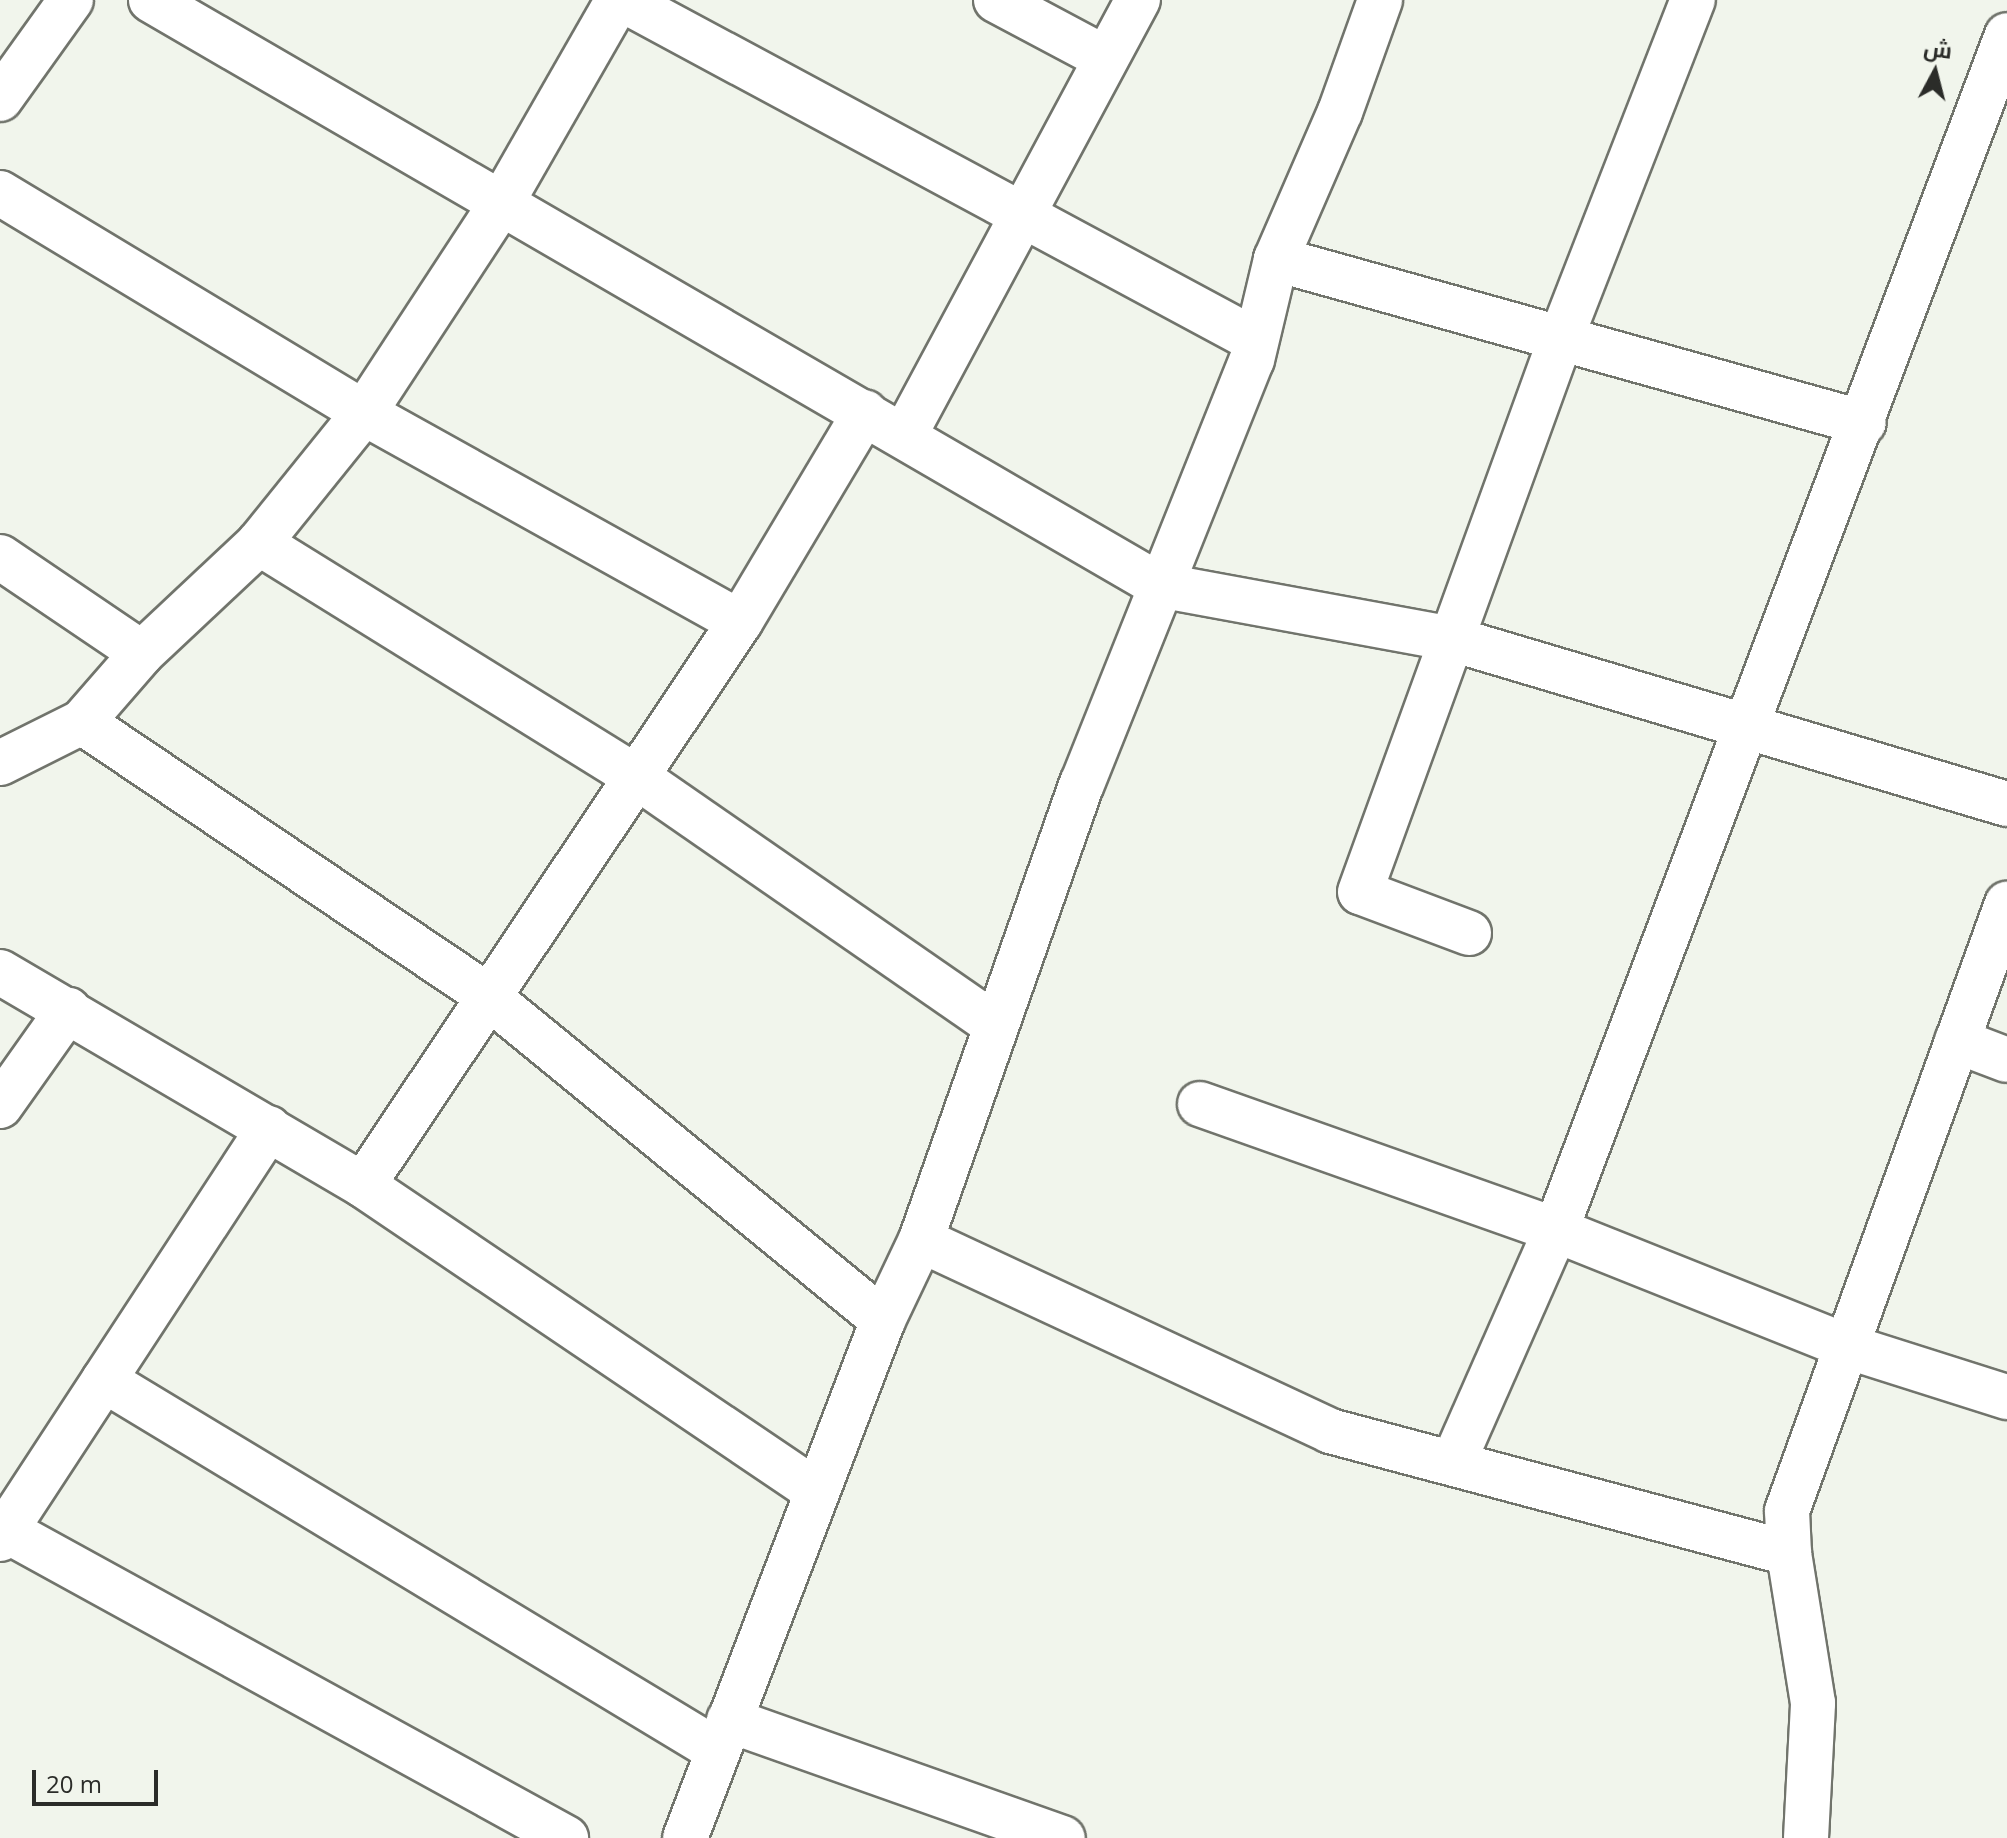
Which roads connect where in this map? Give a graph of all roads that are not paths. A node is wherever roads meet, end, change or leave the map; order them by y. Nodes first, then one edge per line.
1 (71, 0) edge
2 (151, 0) edge
3 (620, 0) edge
4 (996, 0) edge
5 (1138, 0) edge
6 (1380, 0) edge
7 (1693, 0) edge
8 (2007, 35) edge
9 (1103, 57) junction
10 (0, 99) edge
11 (0, 193) edge
12 (501, 204) junction
13 (1025, 214) junction
14 (1276, 259) junction
15 (1561, 338) junction
16 (1255, 340) junction
17 (865, 412) junction
18 (364, 413) junction
19 (1864, 423) junction
20 (904, 436) junction
21 (259, 543) junction
22 (0, 557) edge
23 (1159, 585) junction
24 (740, 622) junction
25 (1452, 639) junction
26 (142, 653) junction
27 (82, 722) junction
28 (1748, 724) junction
29 (0, 763) edge
30 (637, 777) junction
31 (2007, 804) edge
32 (2007, 904) edge
33 (1469, 933) dead end
34 (0, 972) edge
35 (486, 995) junction
36 (68, 1010) junction
37 (995, 1025) junction
38 (1957, 1041) junction
39 (2007, 1060) edge
40 (1200, 1104) dead end
41 (0, 1106) edge
42 (269, 1128) junction
43 (363, 1185) junction
44 (1556, 1230) junction
45 (921, 1240) junction
46 (883, 1320) junction
47 (1849, 1347) junction
48 (104, 1380) junction
49 (2007, 1397) edge
50 (1453, 1463) junction
51 (816, 1491) junction
52 (2, 1532) edge
53 (1789, 1553) junction
54 (724, 1736) junction
55 (566, 1838) edge
56 (685, 1838) edge
57 (1063, 1838) edge
58 (1806, 1838) edge

1 - 10 street
2 - 12 street
3 - 12 street
3 - 13 street
4 - 9 street
5 - 9 street
6 - 14 street
7 - 15 street
8 - 19 street
9 - 13 street
11 - 18 street
12 - 17 street
12 - 18 street
13 - 16 street
13 - 20 street
14 - 15 street
14 - 16 street
15 - 19 street
15 - 25 street
16 - 23 street
17 - 20 street
17 - 24 street
18 - 21 street
18 - 24 street
19 - 28 street
20 - 23 street
21 - 26 street
21 - 30 street
22 - 26 street
23 - 25 street
23 - 37 street
24 - 30 street
25 - 28 street
25 - 33 street
26 - 27 street
27 - 29 street
27 - 35 street
28 - 31 street
28 - 44 street
30 - 35 street
30 - 37 street
32 - 38 street
34 - 36 street
35 - 43 street
35 - 46 street
36 - 41 street
36 - 42 street
37 - 45 street
38 - 39 street
38 - 47 street
40 - 44 street
42 - 43 street
42 - 48 street
43 - 51 street
44 - 47 street
44 - 50 street
45 - 46 street
45 - 50 street
46 - 51 street
47 - 49 street
47 - 53 street
48 - 52 street
48 - 54 street
50 - 53 street
51 - 54 street
52 - 55 street
53 - 58 street
54 - 56 street
54 - 57 street

